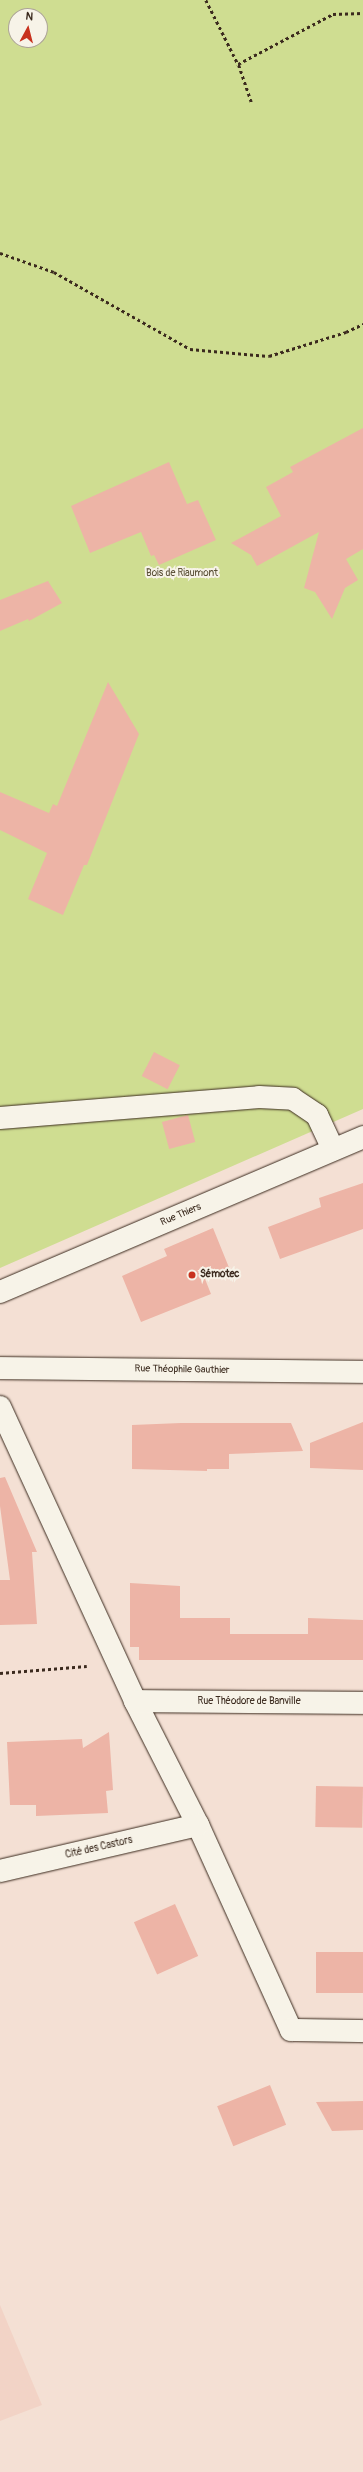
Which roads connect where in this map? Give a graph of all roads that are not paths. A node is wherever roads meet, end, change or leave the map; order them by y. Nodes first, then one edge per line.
1 (0, 1118) edge
2 (363, 1137) edge
3 (333, 1150) junction
4 (0, 1292) edge
5 (0, 1368) edge
6 (363, 1372) edge
7 (0, 1407) edge
8 (135, 1701) junction
9 (363, 1703) edge
10 (198, 1825) junction
11 (0, 1871) edge
12 (363, 2031) edge

1 - 3 street
2 - 3 street, Rue Thiers
3 - 4 street, Rue Thiers
5 - 6 street, Rue Théophile Gauthier
7 - 8 street
8 - 9 street, Rue Théodore de Banville
8 - 10 street
10 - 11 street, Cité des Castors
10 - 12 street

